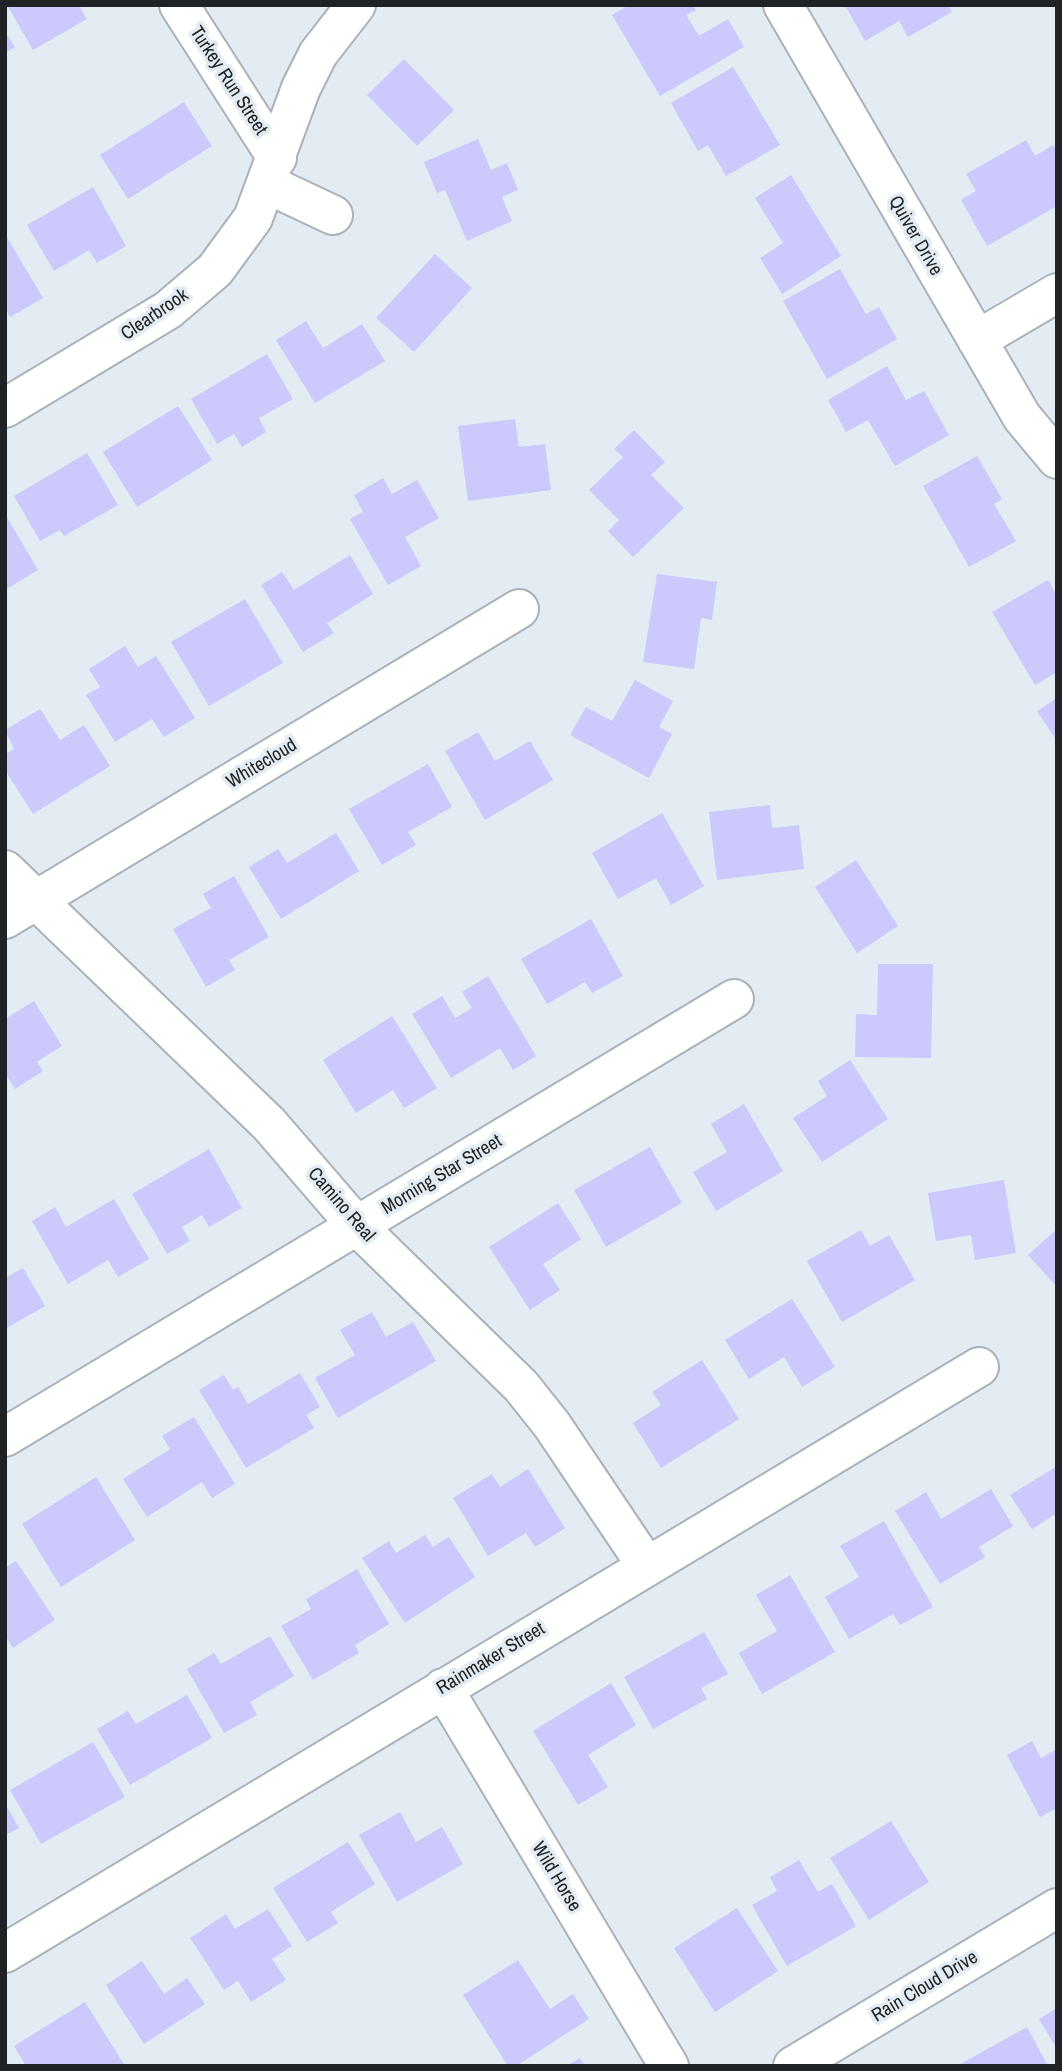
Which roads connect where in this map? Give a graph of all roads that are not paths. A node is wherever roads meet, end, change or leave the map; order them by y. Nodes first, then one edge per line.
1 (179, 5) edge
2 (356, 5) edge
3 (783, 5) edge
4 (272, 171) junction
5 (334, 215) dead end
6 (1057, 293) edge
7 (977, 340) junction
8 (5, 408) edge
9 (1057, 459) edge
10 (519, 609) dead end
11 (5, 870) edge
12 (21, 909) edge
13 (734, 999) dead end
14 (357, 1226) junction
15 (979, 1367) dead end
16 (5, 1437) edge
17 (646, 1565) junction
18 (443, 1688) junction
19 (1057, 1909) edge
20 (5, 1953) edge
21 (669, 2066) edge
22 (793, 2066) edge

1 - 4 street, Turkey Run Street
2 - 4 street, Clearbrook
3 - 7 street, Quiver Drive
4 - 5 street
4 - 8 street, Clearbrook
6 - 7 street
7 - 9 street, Quiver Drive
10 - 12 street, Whitecloud
11 - 12 street, Camino Real
12 - 14 street, Camino Real
13 - 14 street, Morning Star Street
14 - 16 street, Morning Star Street
14 - 17 street, Camino Real
15 - 17 street, Rainmaker Street
17 - 18 street, Rainmaker Street
18 - 20 street, Rainmaker Street
18 - 21 street, Wild Horse
19 - 22 street, Rain Cloud Drive

